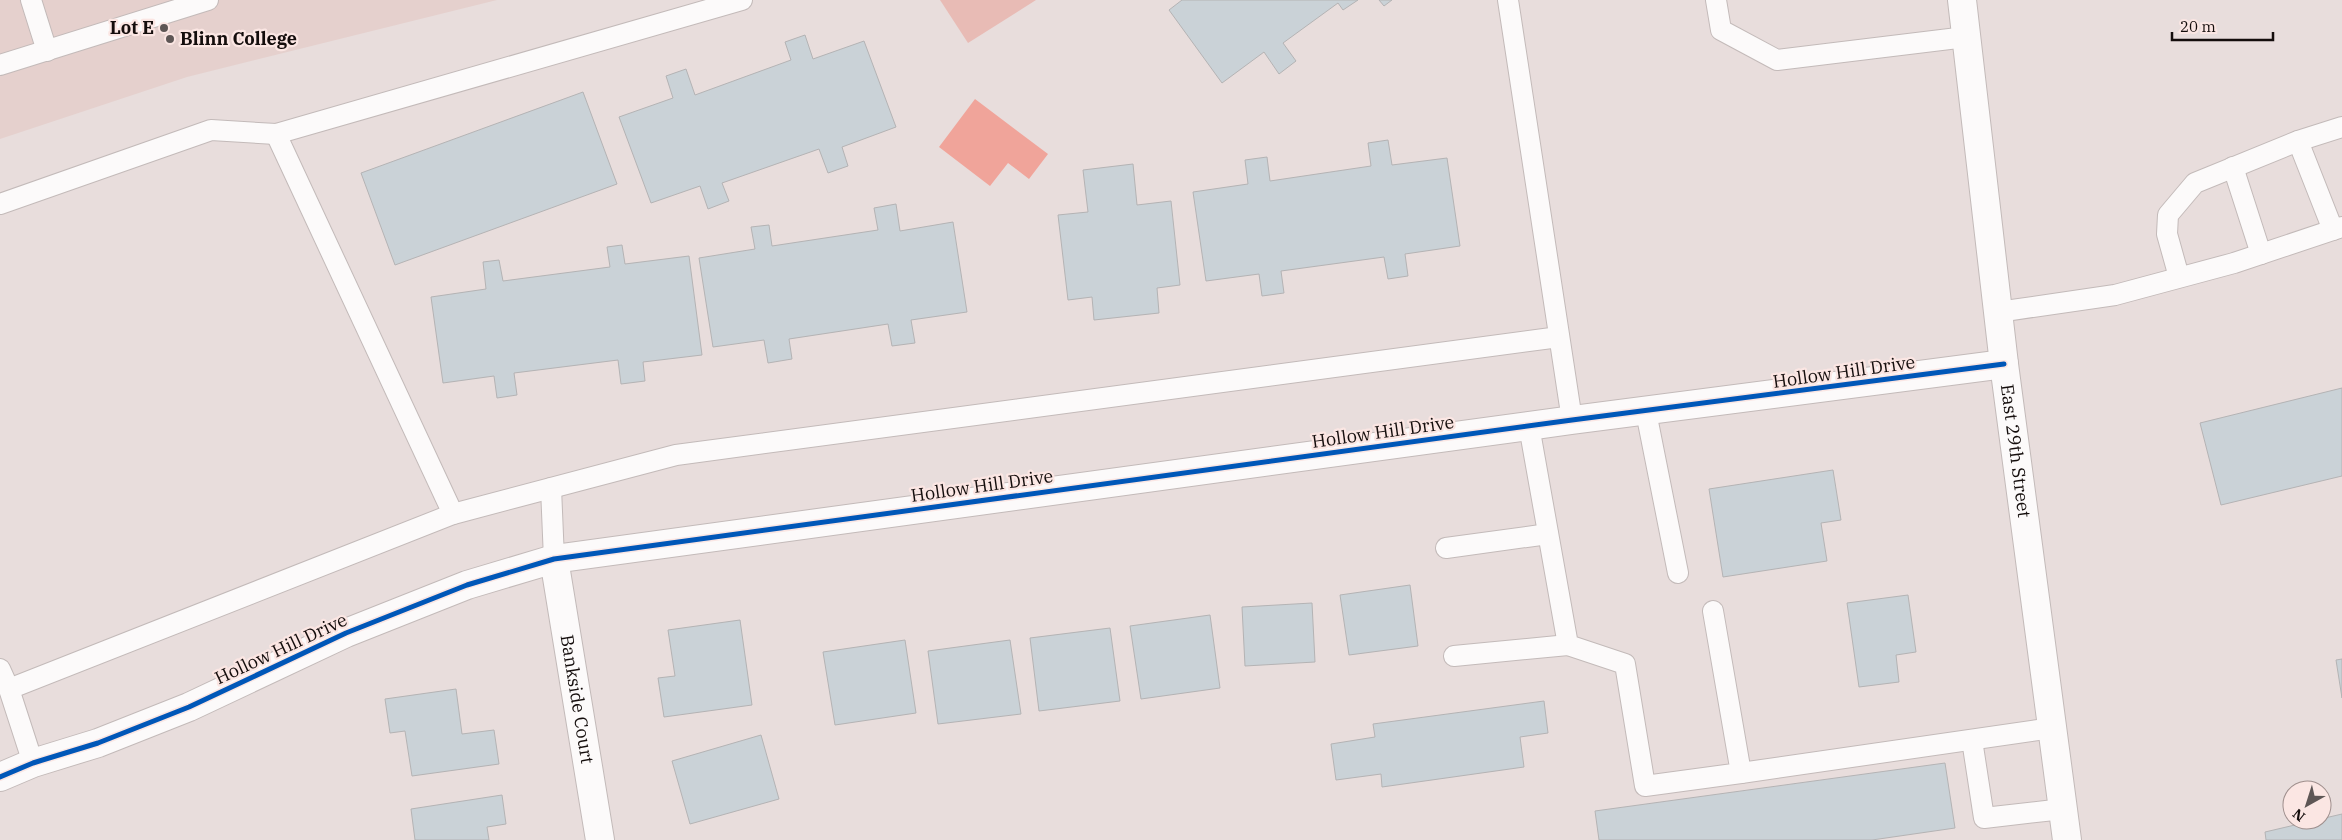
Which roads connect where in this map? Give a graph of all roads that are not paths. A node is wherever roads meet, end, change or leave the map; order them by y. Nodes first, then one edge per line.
1 (31, 0) edge
2 (208, 0) edge
3 (742, 0) edge
4 (1508, 0) edge
5 (1716, 0) edge
6 (1962, 0) edge
7 (1966, 36) junction
8 (47, 51) junction
9 (0, 65) edge
10 (2342, 127) edge
11 (276, 134) junction
12 (2298, 141) junction
13 (2233, 167) junction
14 (0, 204) edge
15 (2337, 228) edge
16 (2261, 254) junction
17 (2179, 277) junction
18 (1998, 312) junction
19 (1560, 337) junction
20 (2004, 364) junction
21 (1646, 412) junction
22 (1572, 420) junction
23 (1529, 426) junction
24 (551, 488) junction
25 (453, 514) junction
26 (1548, 534) junction
27 (1446, 548) dead end
28 (554, 559) junction
29 (1678, 573) dead end
30 (1713, 611) dead end
31 (1568, 645) junction
32 (1454, 656) dead end
33 (0, 669) edge
34 (9, 689) junction
35 (2052, 728) junction
36 (1972, 740) junction
37 (34, 763) junction
38 (1742, 773) junction
39 (0, 777) edge
40 (2063, 810) junction
41 (600, 840) edge
42 (2067, 840) edge

1 - 8 lane
2 - 8 lane
3 - 11 lane
4 - 19 lane
5 - 7 lane
6 - 7 street, East 29th Street
7 - 18 street, East 29th Street
8 - 9 lane
10 - 12 lane
11 - 14 lane
11 - 25 lane
12 - 13 lane
12 - 15 lane
13 - 16 lane
13 - 17 lane
15 - 16 lane
16 - 17 lane
17 - 18 lane
18 - 20 street, East 29th Street
19 - 22 lane
19 - 24 lane
20 - 21 street, Hollow Hill Drive
20 - 35 street, East 29th Street
21 - 22 street, Hollow Hill Drive
21 - 29 lane
22 - 23 street, Hollow Hill Drive
23 - 26 lane
23 - 28 street, Hollow Hill Drive
24 - 25 lane
24 - 28 lane
25 - 34 lane
26 - 27 lane
26 - 31 lane
28 - 37 street, Hollow Hill Drive
28 - 41 street, Bankside Court
30 - 38 lane
31 - 32 lane
31 - 38 lane
33 - 34 lane
34 - 37 lane
35 - 36 lane
35 - 40 street, East 29th Street
36 - 38 lane
36 - 40 lane
37 - 39 street, Hollow Hill Drive
40 - 42 street, East 29th Street

